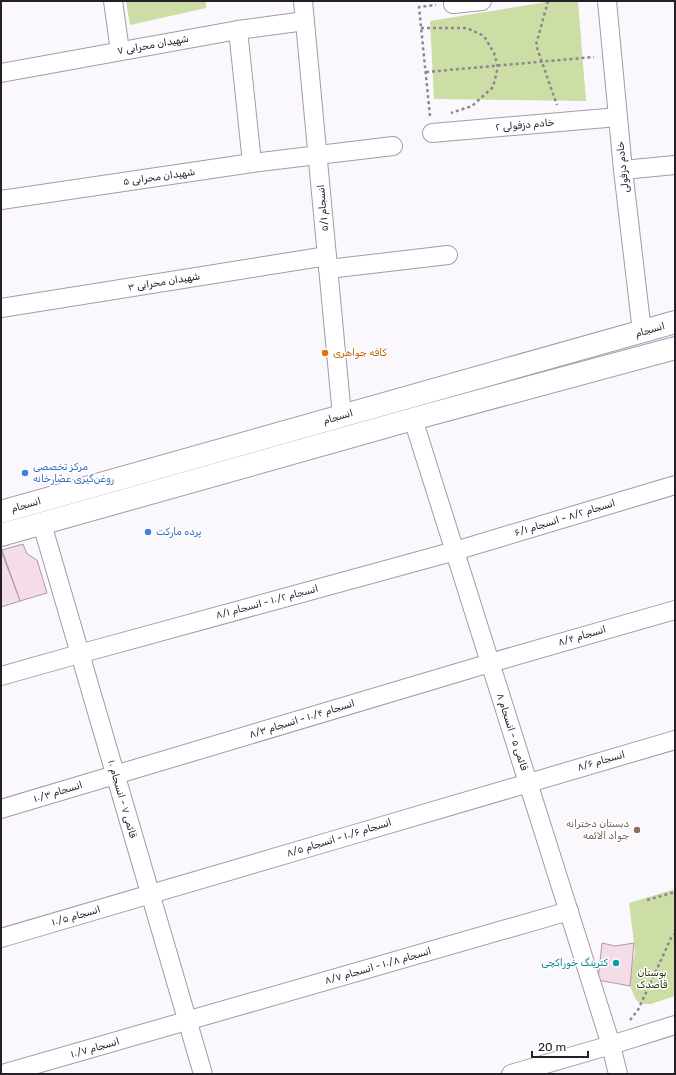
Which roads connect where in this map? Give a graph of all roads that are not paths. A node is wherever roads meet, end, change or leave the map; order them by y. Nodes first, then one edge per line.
1 (113, 1) edge
2 (303, 1) edge
3 (482, 1) edge
4 (607, 1) edge
5 (453, 4) road end
6 (305, 20) junction
7 (238, 30) junction
8 (120, 51) junction
9 (1, 73) edge
10 (618, 116) junction
11 (432, 133) road end
12 (393, 146) dead end
13 (317, 154) junction
14 (252, 163) junction
15 (675, 165) edge
16 (623, 170) junction
17 (1, 200) edge
18 (448, 255) dead end
19 (328, 263) junction
20 (1, 308) edge
21 (675, 322) edge
22 (642, 332) junction
23 (675, 348) edge
24 (342, 416) junction
25 (413, 419) junction
26 (675, 485) edge
27 (1, 512) edge
28 (42, 524) junction
29 (1, 535) edge
30 (455, 551) junction
31 (675, 610) edge
32 (79, 654) junction
33 (490, 663) junction
34 (1, 676) edge
35 (675, 740) edge
36 (115, 775) junction
37 (528, 782) junction
38 (1, 809) edge
39 (151, 895) junction
40 (568, 911) junction
41 (1, 938) edge
42 (188, 1021) junction
43 (675, 1025) edge
44 (611, 1045) junction
45 (2, 1074) edge
46 (203, 1074) edge
47 (511, 1074) edge
48 (618, 1074) edge

1 - 8 street
2 - 6 street, انسجام ۵/۱
3 - 5 street
4 - 10 street, خادم دزفولی
6 - 7 street, شهیدان محرابی ۷
6 - 13 street, انسجام ۵/۱
7 - 8 street, شهیدان محرابی ۷
7 - 14 street
8 - 9 street, شهیدان محرابی ۷
10 - 11 street, خادم دزفولی ۲
10 - 16 street, خادم دزفولی
12 - 13 street, شهیدان محرابی ۵
13 - 14 street, شهیدان محرابی ۵
13 - 19 street, انسجام ۵/۱
14 - 17 street, شهیدان محرابی ۵
15 - 16 street
16 - 22 street, خادم دزفولی
18 - 19 street, شهیدان محرابی ۳
19 - 20 street, شهیدان محرابی ۳
19 - 24 street, انسجام ۵/۱
21 - 22 main road, انسجام
22 - 24 main road, انسجام
23 - 25 main road
24 - 27 main road, انسجام
25 - 28 main road
25 - 30 street, قائمی ۵ - انسجام ۸
26 - 30 street, انسجام ۸/۲ - انسجام ۶/۱
28 - 29 main road
28 - 32 street, قائمی ۷ - انسجام ۱۰
30 - 32 street, انسجام ۱۰/۲ - انسجام ۸/۱
30 - 33 street, قائمی ۵ - انسجام ۸
31 - 33 street, انسجام ۸/۴
32 - 34 street, انسجام ۱۰/۲ - انسجام ۸/۱
32 - 36 street, قائمی ۷ - انسجام ۱۰
33 - 36 street, انسجام ۱۰/۴ - انسجام ۸/۳
33 - 37 street, قائمی ۵ - انسجام ۸
35 - 37 street, انسجام ۸/۶
36 - 38 street, انسجام ۱۰/۳
36 - 39 street, قائمی ۷ - انسجام ۱۰
37 - 39 street, انسجام ۱۰/۶ - انسجام ۸/۵
37 - 40 street, قائمی ۵ - انسجام ۸
39 - 41 street, انسجام ۱۰/۵
39 - 42 street, قائمی ۷ - انسجام ۱۰
40 - 42 street, انسجام ۱۰/۸ - انسجام ۸/۷
40 - 44 street, قائمی ۵ - انسجام ۸
42 - 45 street, انسجام ۱۰/۷
42 - 46 street, قائمی ۷ - انسجام ۱۰
43 - 44 street
44 - 47 street
44 - 48 street, قائمی ۵ - انسجام ۸

